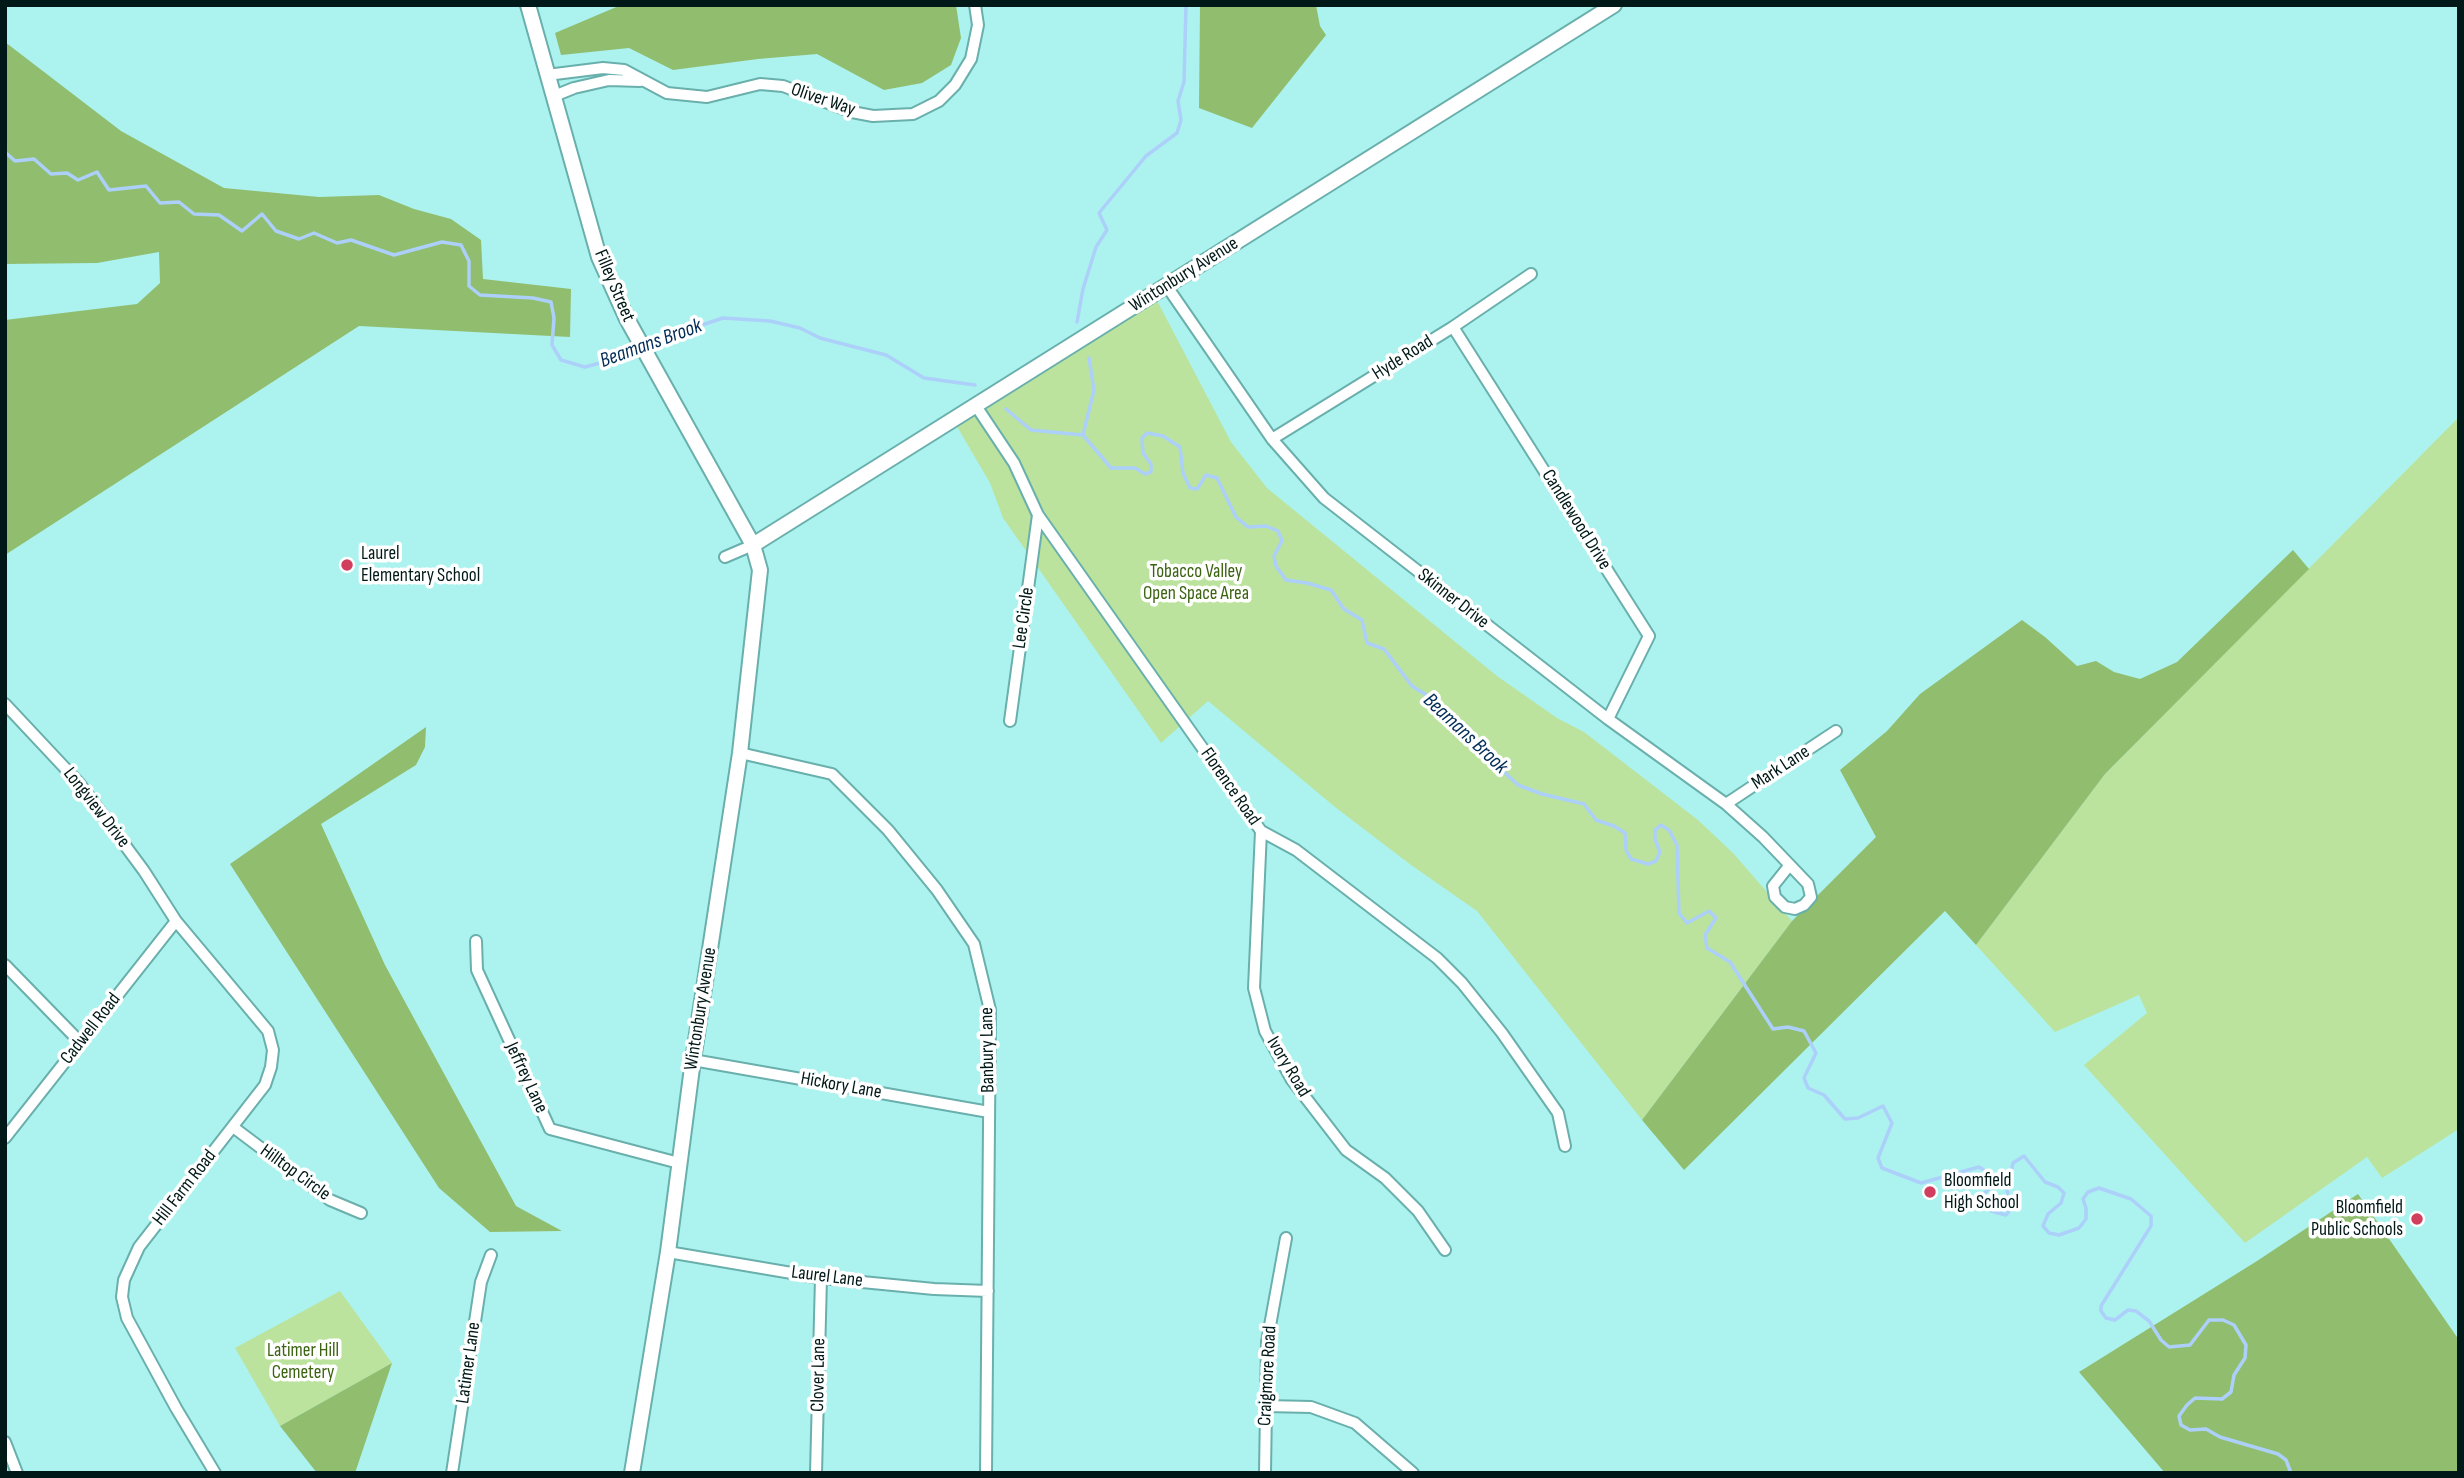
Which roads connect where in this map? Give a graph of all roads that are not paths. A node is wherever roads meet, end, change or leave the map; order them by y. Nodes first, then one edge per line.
1 (528, 5) edge
2 (975, 5) edge
3 (1614, 5) edge
4 (547, 75) junction
5 (643, 81) junction
6 (554, 96) junction
7 (1531, 274) dead end
8 (1166, 285) junction
9 (1453, 327) junction
10 (976, 406) junction
11 (1272, 439) junction
12 (1038, 515) junction
13 (753, 545) junction
14 (725, 557) dead end
15 (5, 704) edge
16 (1608, 719) junction
17 (1010, 722) dead end
18 (1836, 732) dead end
19 (740, 753) junction
20 (1726, 804) junction
21 (1261, 831) junction
22 (1788, 866) dead end
23 (176, 920) junction
24 (476, 941) dead end
25 (5, 965) edge
26 (80, 1042) junction
27 (693, 1060) junction
28 (989, 1112) junction
29 (233, 1127) junction
30 (5, 1138) edge
31 (1565, 1146) dead end
32 (679, 1163) junction
33 (361, 1213) dead end
34 (1286, 1238) dead end
35 (1445, 1250) dead end
36 (668, 1252) junction
37 (491, 1255) dead end
38 (821, 1278) junction
39 (988, 1292) junction
40 (1266, 1406) junction
41 (5, 1442) edge
42 (18, 1473) edge
43 (215, 1473) edge
44 (452, 1473) edge
45 (632, 1473) edge
46 (816, 1473) edge
47 (986, 1473) edge
48 (1265, 1473) edge
49 (1413, 1473) edge

1 - 4 street, Filley Street
2 - 5 street, Oliver Way
3 - 8 street, Wintonbury Avenue
4 - 5 street, Oliver Way
4 - 6 street, Filley Street
5 - 6 street, Oliver Way
6 - 13 street, Filley Street
7 - 9 street, Hyde Road
8 - 10 street, Wintonbury Avenue
8 - 11 street, Skinner Drive
9 - 11 street, Hyde Road
9 - 16 street, Candlewood Drive
10 - 12 street, Florence Road
10 - 13 street, Wintonbury Avenue
11 - 16 street, Skinner Drive
12 - 17 street, Lee Circle
12 - 21 street, Florence Road
13 - 14 street, Wintonbury Avenue
13 - 19 street, Wintonbury Avenue
15 - 23 street, Longview Drive
16 - 20 street, Skinner Drive
18 - 20 street, Mark Lane
19 - 27 street, Wintonbury Avenue
19 - 28 street, Banbury Lane
20 - 22 street, Skinner Drive
21 - 31 street, Florence Road
21 - 35 street, Ivory Road
23 - 26 street, Cadwell Road
23 - 29 street, Hill Farm Road
24 - 32 street, Jeffrey Lane
25 - 26 street
26 - 30 street, Cadwell Road
27 - 28 street, Hickory Lane
27 - 32 street, Wintonbury Avenue
28 - 39 street, Banbury Lane
29 - 33 street, Hilltop Circle
29 - 43 street, Hill Farm Road
32 - 36 street, Wintonbury Avenue
34 - 40 street, Craigmore Road
36 - 38 street, Laurel Lane
36 - 45 street, Wintonbury Avenue
37 - 44 street, Latimer Lane
38 - 39 street, Laurel Lane
38 - 46 street, Clover Lane
39 - 47 street, Banbury Lane
40 - 48 street, Craigmore Road
40 - 49 street
41 - 42 street

